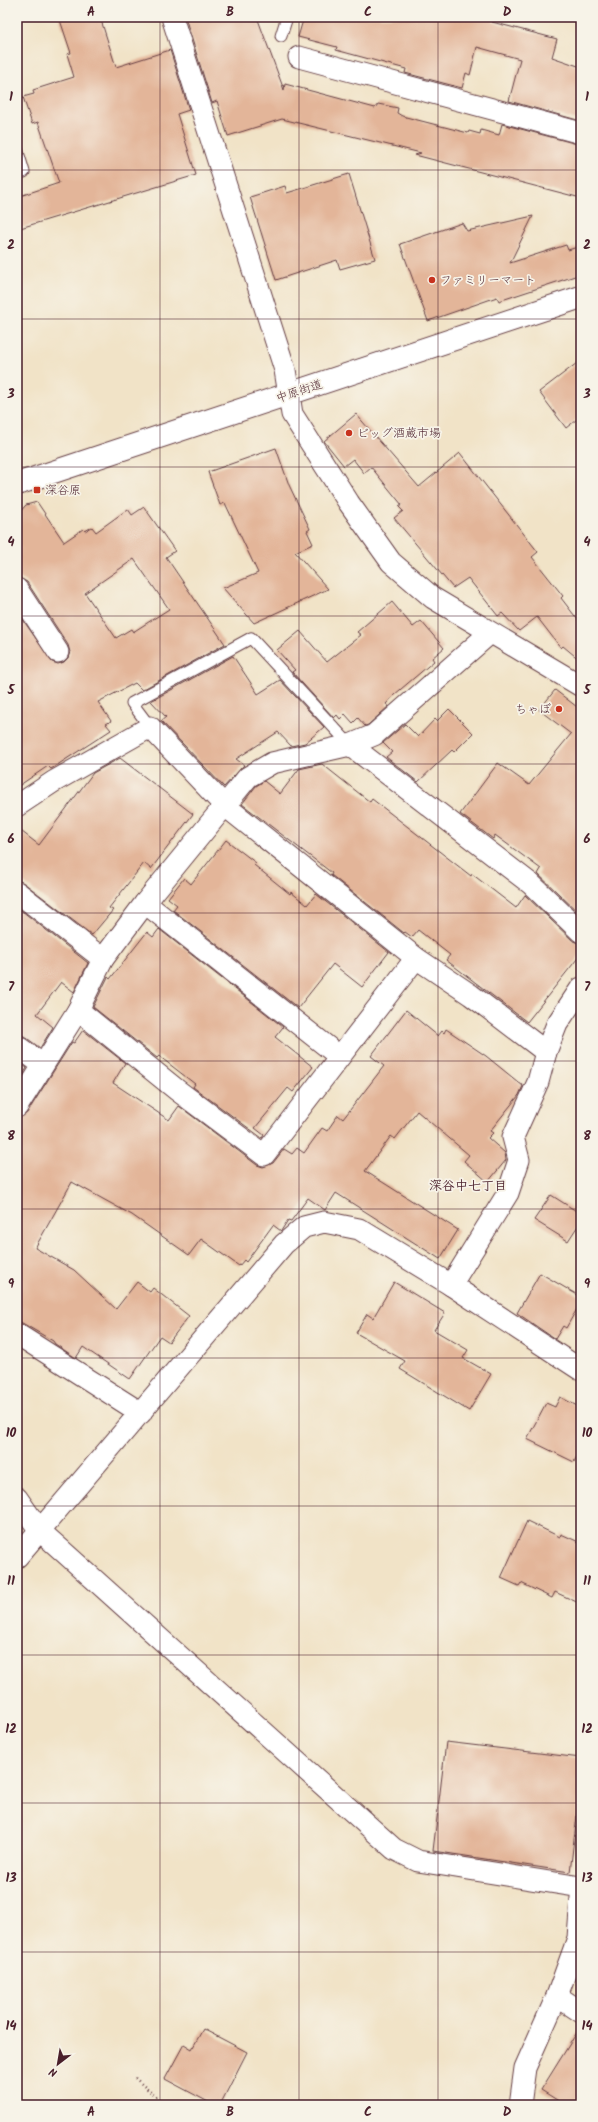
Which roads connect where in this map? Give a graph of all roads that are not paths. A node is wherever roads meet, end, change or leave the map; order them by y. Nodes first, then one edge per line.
1 (172, 17) edge
2 (286, 17) edge
3 (281, 36) dead end
4 (299, 57) dead end
5 (581, 133) edge
6 (17, 149) edge
7 (24, 172) dead end
8 (581, 297) edge
9 (288, 395) junction
10 (17, 484) edge
11 (17, 589) edge
12 (490, 633) junction
13 (58, 652) dead end
14 (581, 686) edge
15 (150, 727) junction
16 (350, 745) junction
17 (224, 805) junction
18 (17, 806) edge
19 (17, 892) edge
20 (145, 903) junction
21 (581, 932) edge
22 (416, 958) junction
23 (103, 959) junction
24 (581, 988) edge
25 (78, 1010) junction
26 (17, 1046) edge
27 (546, 1052) junction
28 (339, 1056) junction
29 (43, 1066) junction
30 (17, 1107) edge
31 (451, 1285) junction
32 (17, 1334) edge
33 (581, 1370) edge
34 (141, 1413) junction
35 (17, 1498) edge
36 (40, 1530) junction
37 (17, 1557) edge
38 (581, 1887) edge
39 (581, 1897) edge
40 (557, 1996) junction
41 (581, 2012) edge
42 (520, 2105) edge

1 - 9 street
2 - 3 lane
4 - 5 street
6 - 7 lane
8 - 9 main road, 中原街道
9 - 10 main road, 中原街道
9 - 12 street
11 - 13 street
12 - 14 street
12 - 16 street
15 - 16 lane
15 - 17 street
15 - 18 street
16 - 17 street
16 - 21 street
17 - 20 street
17 - 22 street
19 - 23 street
20 - 23 street
20 - 28 street
22 - 27 street
22 - 28 street
23 - 25 street
24 - 27 street
25 - 28 street
25 - 29 street
26 - 29 street
27 - 31 street
29 - 30 street
31 - 33 street
31 - 34 street
32 - 34 street
34 - 36 street
35 - 36 street
36 - 37 street
36 - 38 street
39 - 40 street
40 - 41 street
40 - 42 street

